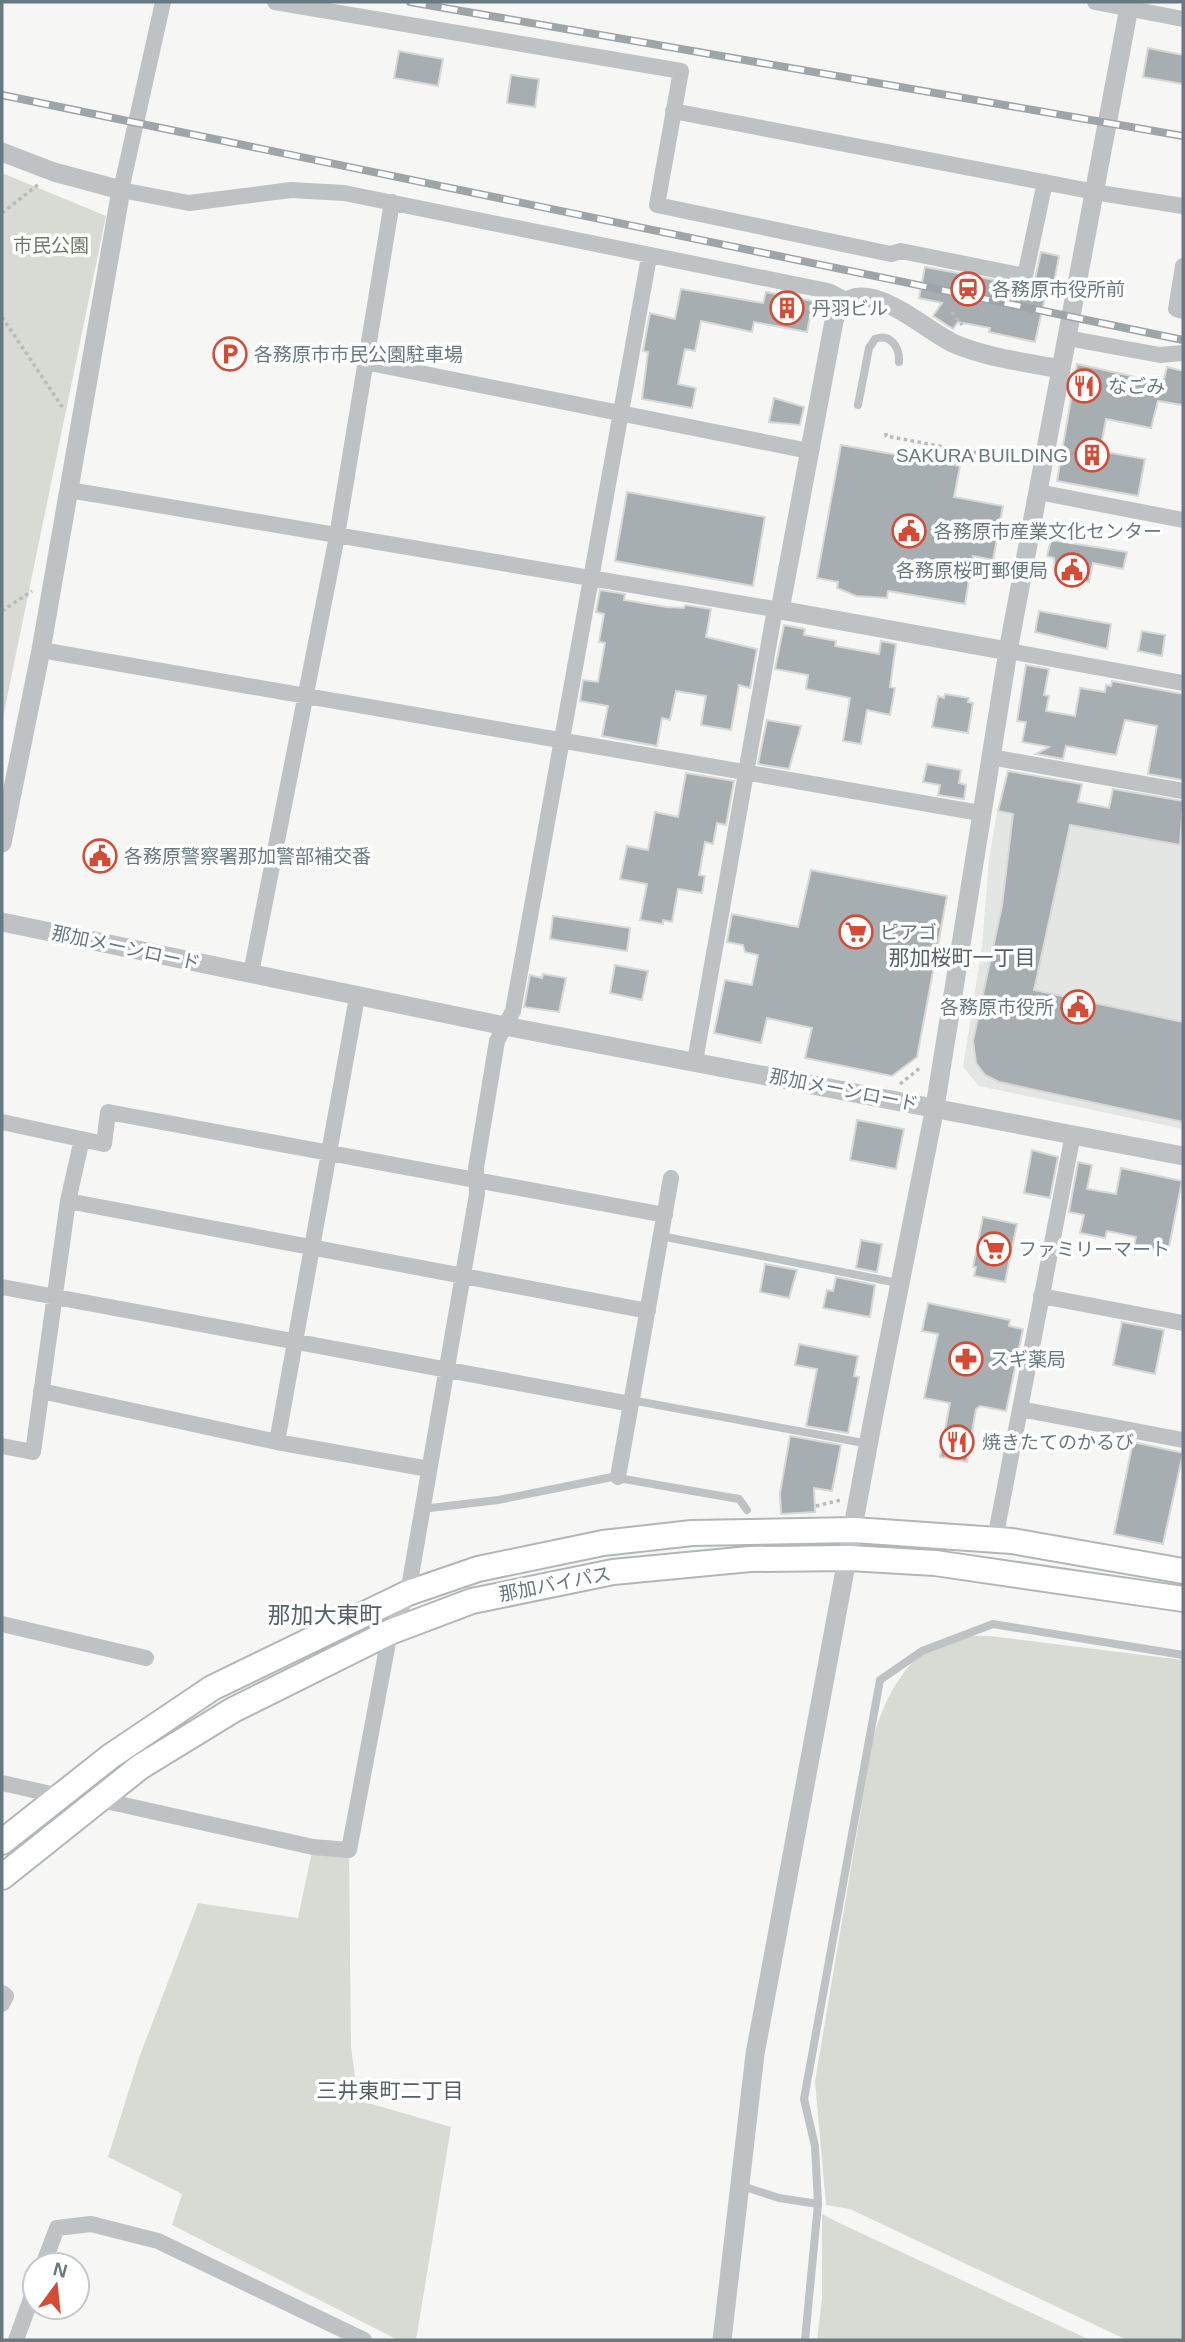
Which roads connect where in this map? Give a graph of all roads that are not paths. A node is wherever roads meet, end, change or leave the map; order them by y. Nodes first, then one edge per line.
1 (163, 2) edge
2 (275, 2) edge
3 (1095, 2) edge
4 (1129, 5) edge
5 (1183, 19) edge
6 (673, 111) junction
7 (2, 152) edge
8 (1045, 182) junction
9 (121, 190) junction
10 (1094, 192) junction
11 (392, 202) junction
12 (1183, 206) edge
13 (649, 257) junction
14 (1183, 267) edge
15 (848, 301) junction
16 (1183, 311) edge
17 (1067, 338) junction
18 (1183, 354) edge
19 (365, 362) junction
20 (900, 362) dead end
21 (1060, 369) junction
22 (858, 405) dead end
23 (619, 415) junction
24 (809, 451) junction
25 (69, 490) junction
26 (1038, 492) junction
27 (1183, 520) edge
28 (337, 536) junction
29 (589, 579) junction
30 (778, 610) junction
31 (41, 650) junction
32 (1008, 651) junction
33 (1183, 683) edge
34 (305, 697) junction
35 (560, 739) junction
36 (991, 757) junction
37 (748, 773) junction
38 (1183, 791) edge
39 (980, 813) junction
40 (2, 843) edge
41 (2, 922) edge
42 (251, 973) junction
43 (357, 997) junction
44 (505, 1026) junction
45 (695, 1060) junction
46 (935, 1107) junction
47 (2, 1122) edge
48 (1073, 1134) junction
49 (82, 1139) junction
50 (329, 1154) junction
51 (1183, 1156) edge
52 (671, 1178) dead end
53 (477, 1182) junction
54 (68, 1201) junction
55 (664, 1215) junction
56 (661, 1236) junction
57 (313, 1249) junction
58 (462, 1276) junction
59 (899, 1283) junction
60 (2, 1287) edge
61 (55, 1295) junction
62 (1041, 1296) junction
63 (648, 1311) junction
64 (1183, 1323) edge
65 (296, 1344) junction
66 (446, 1370) junction
67 (41, 1391) junction
68 (631, 1402) junction
69 (1020, 1409) junction
70 (1183, 1440) edge
71 (277, 1442) junction
72 (869, 1444) junction
73 (2, 1446) edge
74 (429, 1469) junction
75 (618, 1478) junction
76 (422, 1508) junction
77 (747, 1510) dead end
78 (853, 1530) junction
79 (995, 1539) junction
80 (849, 1558) junction
81 (1183, 1571) edge
82 (408, 1593) junction
83 (1183, 1599) edge
84 (2, 1624) edge
85 (390, 1632) junction
86 (1183, 1656) edge
87 (146, 1658) dead end
88 (2, 1783) edge
89 (60, 1796) junction
90 (101, 1800) junction
91 (2, 1842) edge
92 (2, 1877) edge
93 (2, 1993) edge
94 (2, 2004) edge
95 (738, 2185) junction
96 (818, 2204) junction
97 (48, 2251) edge
98 (23, 2321) edge
99 (16, 2340) edge
100 (364, 2340) edge
101 (722, 2340) edge
102 (805, 2340) edge

1 - 9 street
2 - 6 street
3 - 4 street
4 - 5 street
4 - 10 street
6 - 8 street
6 - 8 street
7 - 9 street
8 - 10 street
9 - 11 street
9 - 25 street
10 - 12 street
10 - 17 street
11 - 13 street
11 - 19 street
13 - 15 street
13 - 23 street
14 - 16 street
15 - 21 street
15 - 24 street
17 - 18 street
17 - 21 street
19 - 23 street
19 - 28 street
20 - 22 lane
21 - 26 street
23 - 24 street
23 - 29 street
24 - 30 street
25 - 28 street
25 - 31 street
26 - 27 street
26 - 32 street
28 - 29 street
28 - 34 street
29 - 30 street
29 - 35 street
30 - 32 street
30 - 37 street
31 - 34 street
31 - 40 street
32 - 33 street
32 - 36 street
34 - 35 street
34 - 42 street
35 - 37 street
35 - 44 street
36 - 38 street
36 - 39 street
37 - 39 street
37 - 45 street
39 - 46 street
41 - 42 street, 那加メーンロード
42 - 43 street, 那加メーンロード
43 - 44 street, 那加メーンロード
43 - 50 street
44 - 45 street, 那加メーンロード
44 - 53 street
45 - 46 street, 那加メーンロード
46 - 48 street, 那加メーンロード
46 - 59 street
47 - 49 street
48 - 51 street, 那加メーンロード
48 - 62 street
49 - 50 street
49 - 54 street
50 - 53 street
50 - 57 street
52 - 55 street
53 - 55 street
53 - 58 street
54 - 57 street
54 - 61 street
55 - 56 street
56 - 59 lane
56 - 63 street
57 - 58 street
57 - 65 street
58 - 63 street
58 - 66 street
59 - 72 street
60 - 61 street
61 - 65 street
61 - 67 street
62 - 64 street
62 - 69 street
63 - 68 street
65 - 66 street
65 - 71 street
66 - 68 street
66 - 74 street
67 - 71 street
67 - 73 street
68 - 72 lane
68 - 75 street
69 - 70 street
69 - 79 street
71 - 74 street
72 - 78 street
74 - 76 street
75 - 76 lane
75 - 77 lane
76 - 82 street
78 - 79 highway, 那加バイパス
78 - 80 street
78 - 82 highway, 那加バイパス
79 - 81 highway, 那加バイパス
80 - 83 highway, 那加バイパス
80 - 85 highway, 那加バイパス
80 - 95 street
82 - 85 street
82 - 89 highway, 那加バイパス
84 - 87 street
85 - 90 highway, 那加バイパス
85 - 90 street
86 - 96 lane
88 - 89 street
89 - 91 highway, 那加バイパス
90 - 92 highway, 那加バイパス
93 - 94 street
95 - 96 lane
95 - 101 street
96 - 102 lane
97 - 100 street
98 - 99 street

